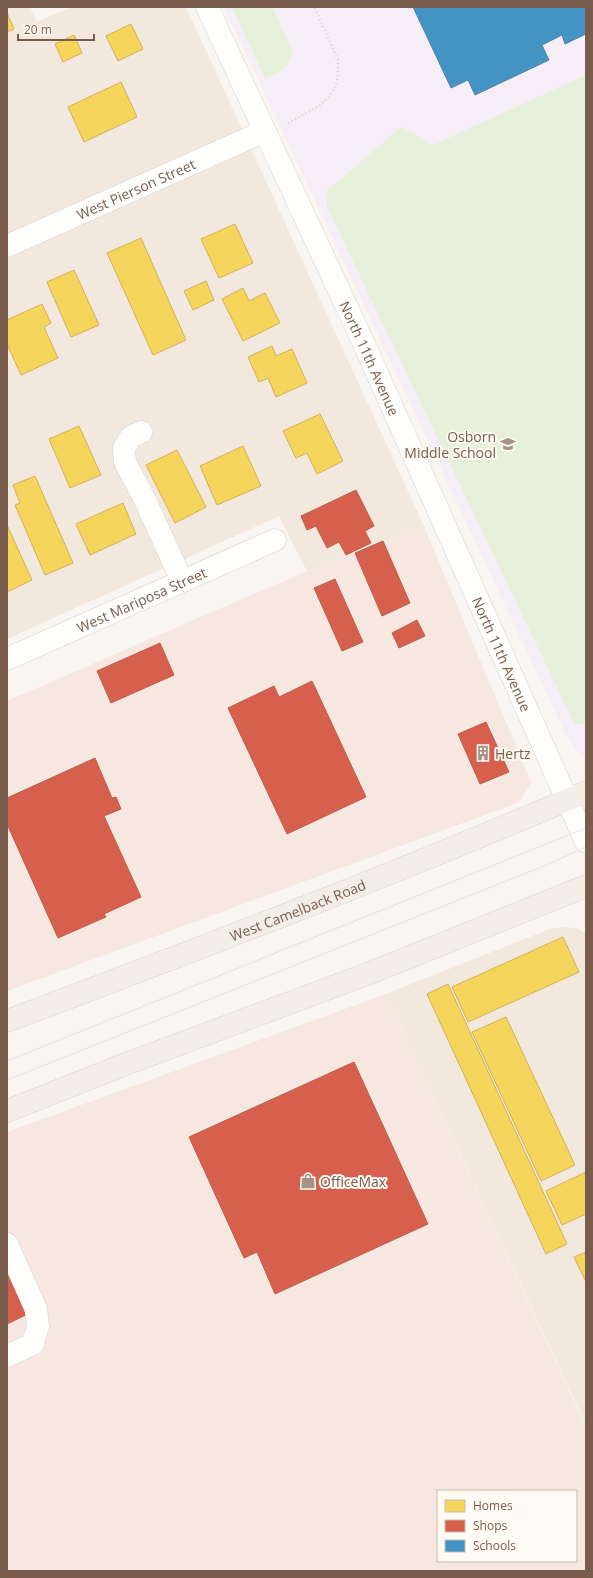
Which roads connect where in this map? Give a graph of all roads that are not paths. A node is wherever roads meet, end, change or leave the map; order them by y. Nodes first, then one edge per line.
1 (207, 7) edge
2 (274, 128) junction
3 (7, 246) edge
4 (141, 432) dead end
5 (275, 540) dead end
6 (182, 581) junction
7 (7, 659) edge
8 (577, 796) edge
9 (586, 842) edge
10 (586, 886) edge
11 (7, 1021) edge
12 (7, 1111) edge
13 (7, 1244) edge
14 (38, 1326) junction
15 (7, 1340) edge
16 (7, 1356) edge

1 - 2 street, North 11th Avenue
2 - 3 street, West Pierson Street
2 - 8 street, North 11th Avenue
4 - 6 street
5 - 6 street, West Mariposa Street
6 - 7 street, West Mariposa Street
8 - 9 street, North 11th Avenue
8 - 11 main road, West Camelback Road
10 - 12 main road
13 - 14 street
14 - 15 street
14 - 16 street

